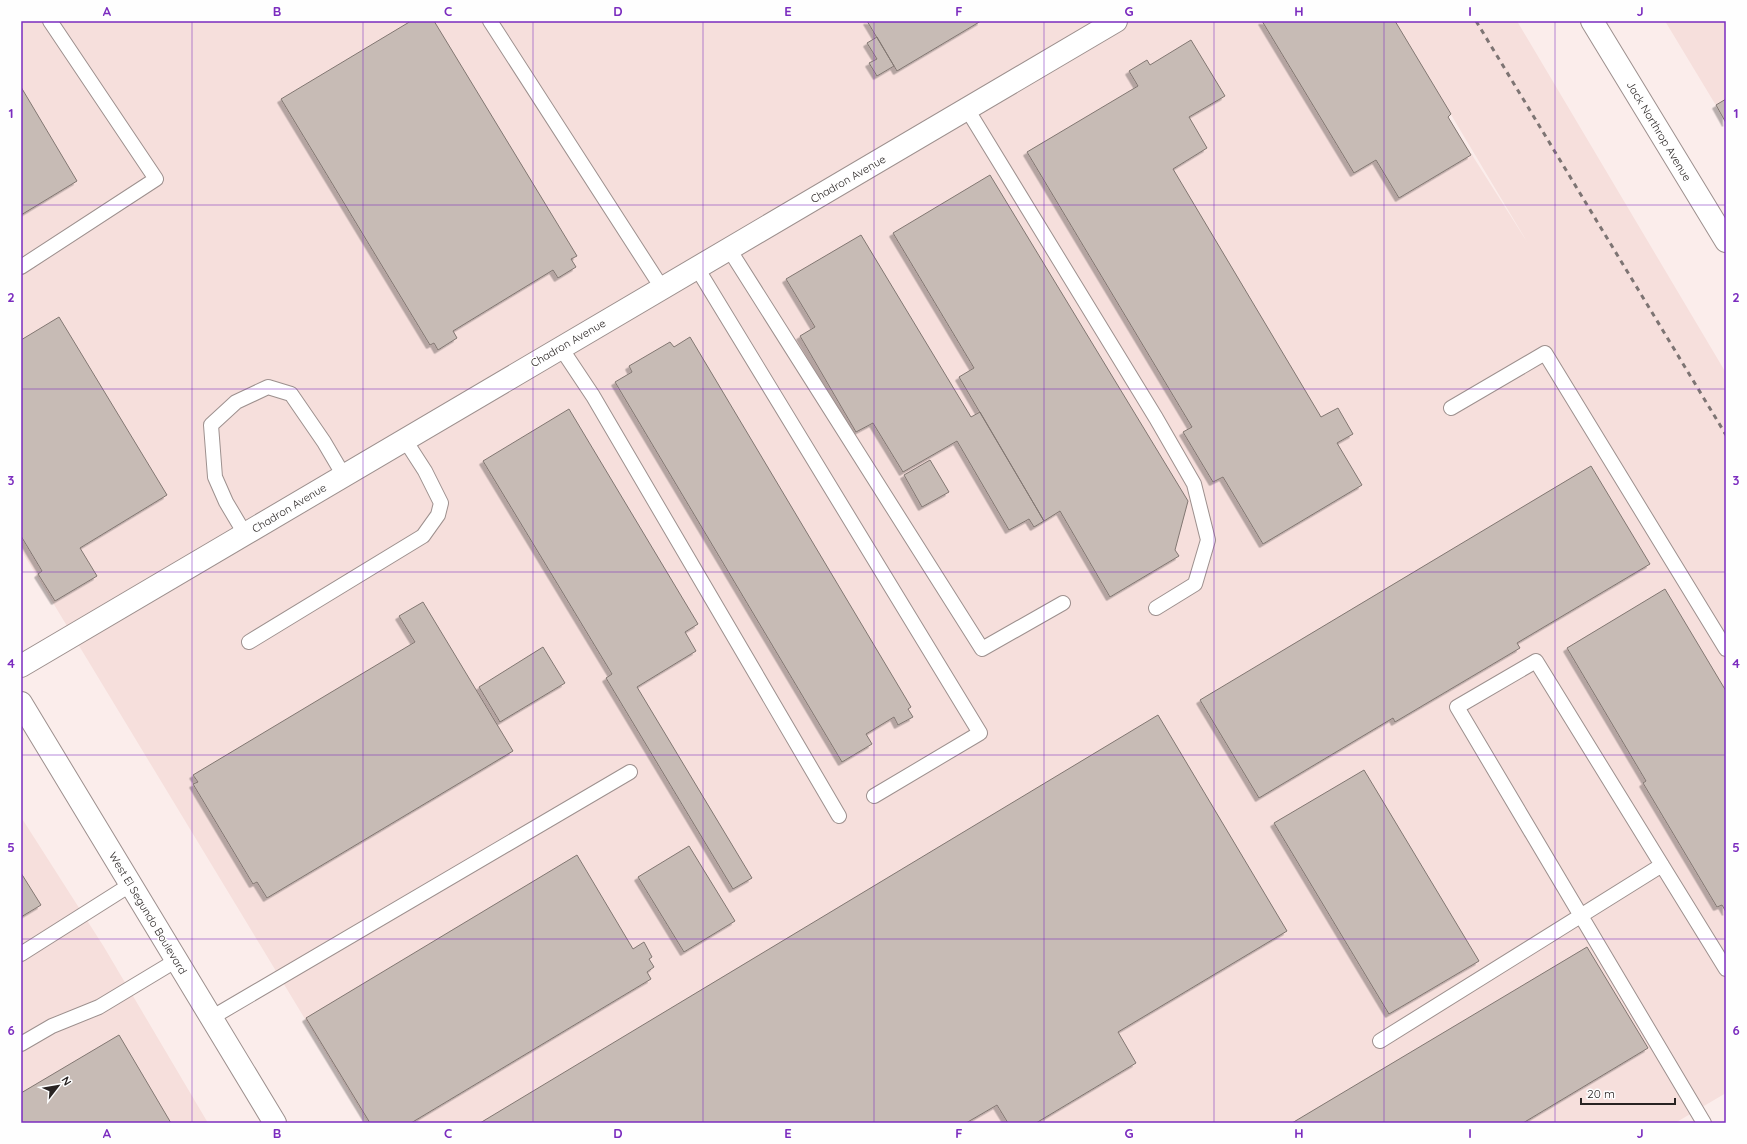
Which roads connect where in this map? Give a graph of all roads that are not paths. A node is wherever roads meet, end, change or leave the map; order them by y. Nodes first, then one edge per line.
1 (50, 21) edge
2 (490, 21) edge
3 (1592, 21) edge
4 (1106, 23) edge
5 (968, 109) junction
6 (1726, 241) edge
7 (729, 249) junction
8 (21, 267) edge
9 (697, 268) junction
10 (662, 288) junction
11 (561, 348) junction
12 (1451, 408) dead end
13 (405, 440) junction
14 (344, 476) junction
15 (245, 534) junction
16 (1063, 603) dead end
17 (1156, 608) dead end
18 (249, 642) dead end
19 (1726, 649) edge
20 (21, 666) edge
21 (21, 704) edge
22 (630, 772) dead end
23 (874, 796) dead end
24 (839, 816) dead end
25 (1662, 865) junction
26 (130, 885) junction
27 (1581, 916) junction
28 (21, 954) edge
29 (177, 960) junction
30 (1726, 969) edge
31 (211, 1018) junction
32 (1380, 1041) dead end
33 (21, 1044) edge
34 (275, 1123) edge
35 (1704, 1123) edge

1 - 8 lane
2 - 10 lane
3 - 6 street, Jack Northrop Avenue
4 - 5 street, Chadron Avenue
5 - 7 street, Chadron Avenue
5 - 17 lane
7 - 9 street, Chadron Avenue
7 - 16 lane
9 - 10 street, Chadron Avenue
9 - 23 lane
10 - 11 street, Chadron Avenue
11 - 13 street, Chadron Avenue
11 - 24 lane
12 - 19 lane
13 - 14 street, Chadron Avenue
13 - 18 lane
14 - 15 street, Chadron Avenue
14 - 15 lane
15 - 20 street, Chadron Avenue
21 - 26 street, West El Segundo Boulevard
22 - 31 lane
25 - 27 lane
25 - 27 lane
25 - 30 lane
26 - 28 lane
26 - 29 street, West El Segundo Boulevard
27 - 32 lane
27 - 35 lane
29 - 31 street, West El Segundo Boulevard
29 - 33 lane
31 - 34 street, West El Segundo Boulevard

